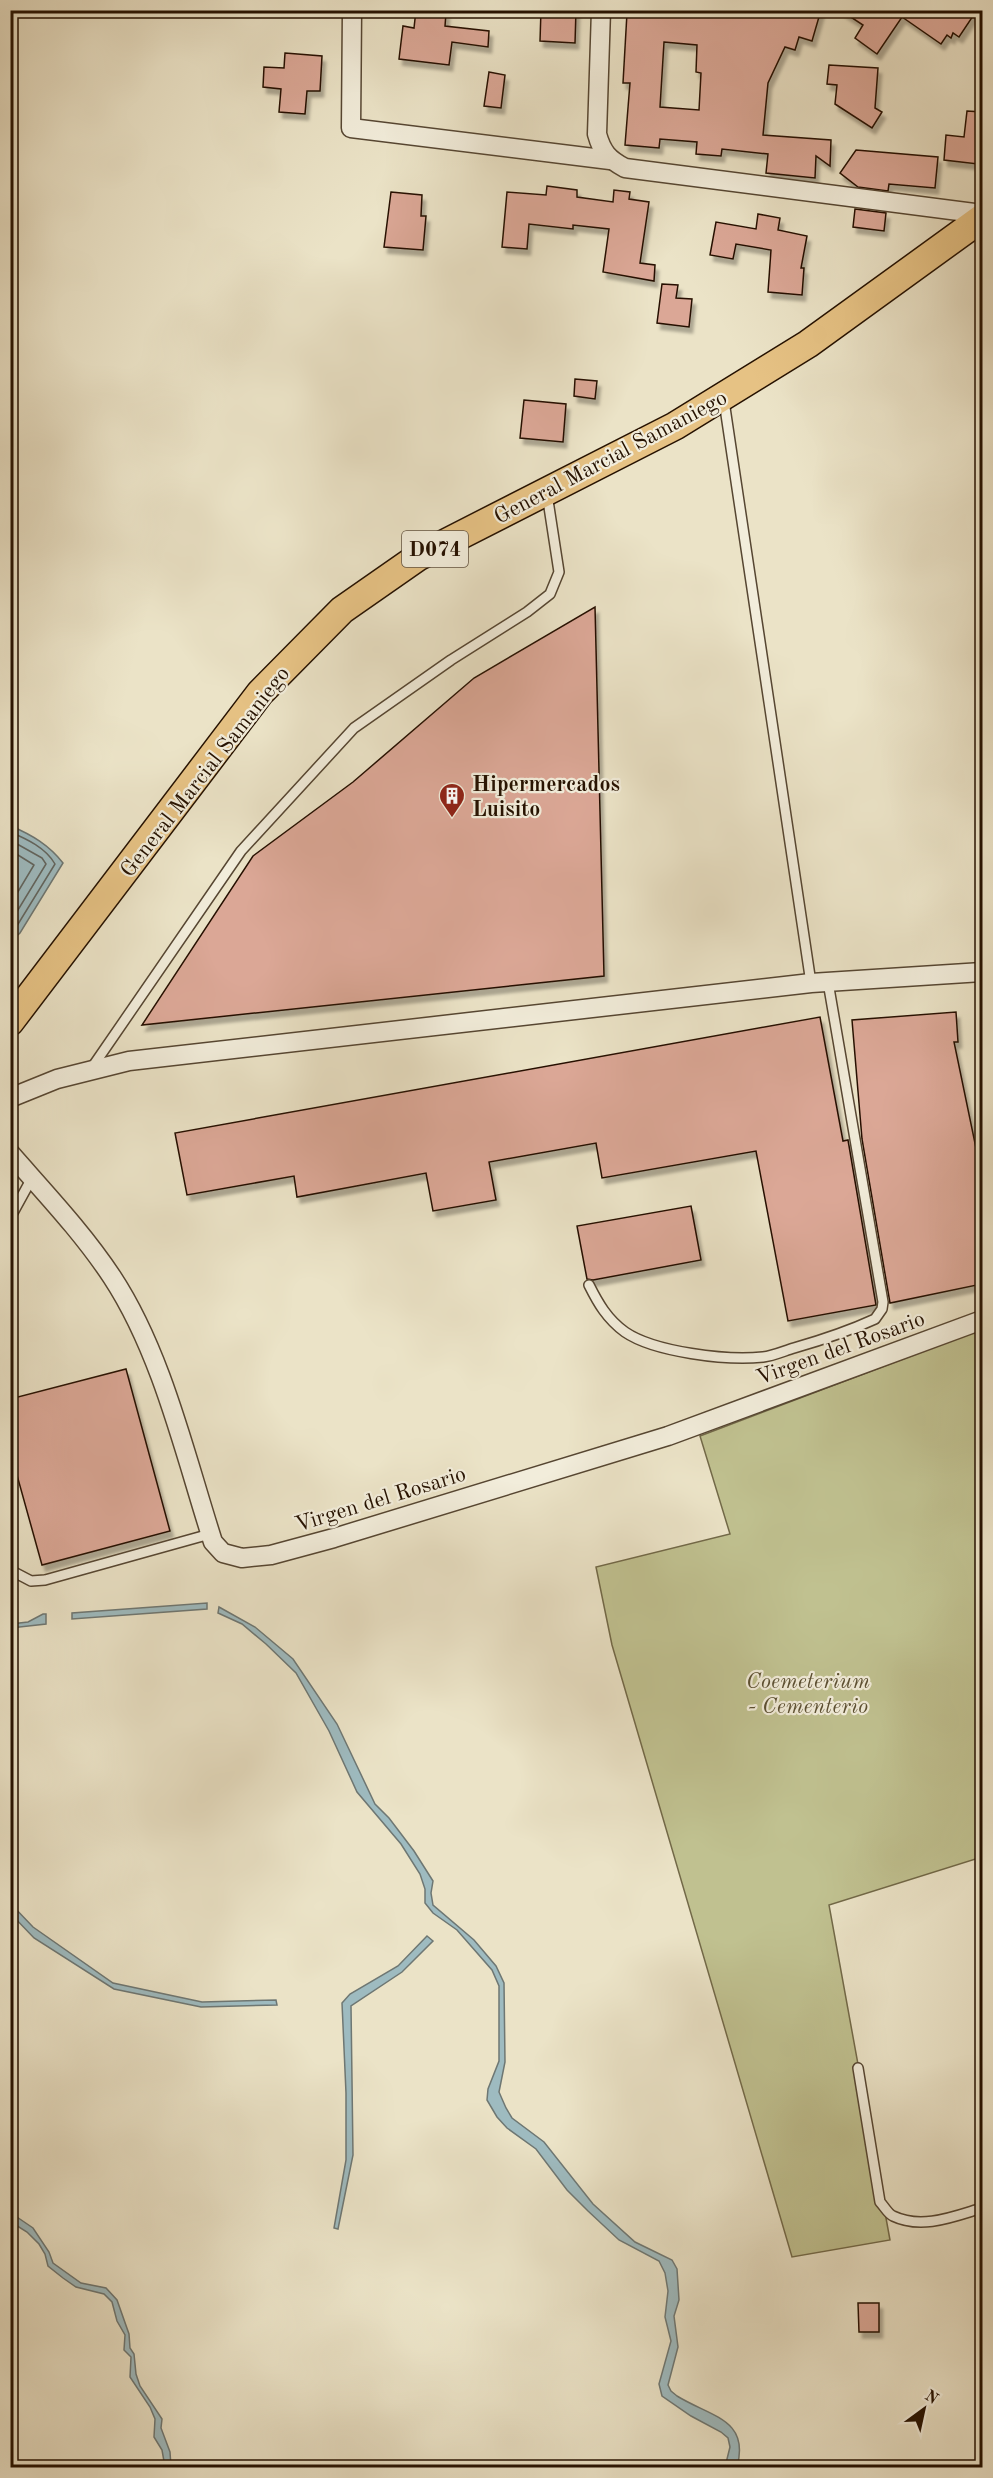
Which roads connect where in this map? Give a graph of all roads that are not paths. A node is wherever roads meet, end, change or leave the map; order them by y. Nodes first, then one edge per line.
1 (352, 10) edge
2 (602, 10) edge
3 (606, 155) junction
4 (982, 216) edge
5 (724, 396) junction
6 (547, 492) junction
7 (982, 972) edge
8 (819, 982) junction
9 (10, 1022) edge
10 (90, 1071) junction
11 (10, 1098) edge
12 (10, 1153) edge
13 (32, 1178) junction
14 (10, 1218) edge
15 (589, 1285) dead end
16 (982, 1320) edge
17 (210, 1534) junction
18 (10, 1570) edge
19 (858, 2068) dead end
20 (982, 2208) edge

1 - 3 street
2 - 3 street
3 - 4 street
4 - 5 main road, General Marcial Samaniego / D074
5 - 6 main road, General Marcial Samaniego / D074
5 - 8 lane
6 - 9 main road, General Marcial Samaniego / D074
6 - 10 lane
7 - 8 street
8 - 10 street
8 - 15 lane
10 - 11 street
12 - 13 street, Virgen del Rosario
13 - 14 lane
13 - 17 street, Virgen del Rosario
16 - 17 street, Virgen del Rosario
17 - 18 lane
19 - 20 lane

